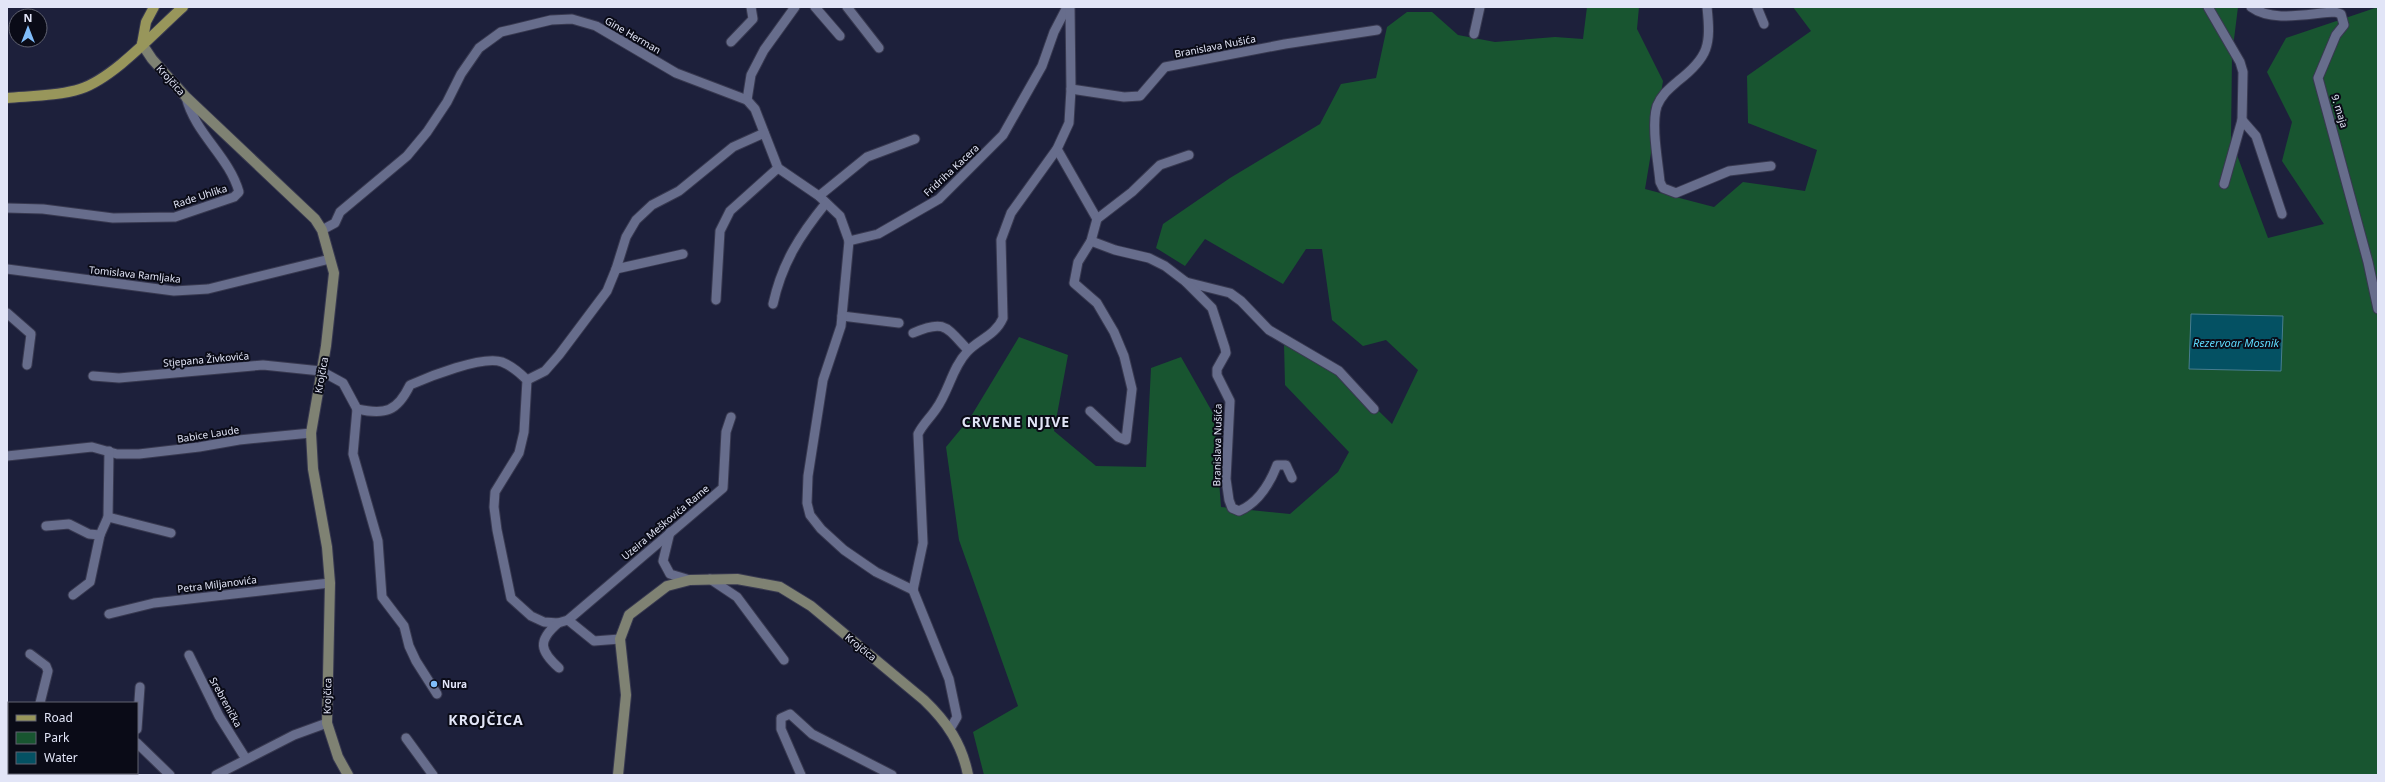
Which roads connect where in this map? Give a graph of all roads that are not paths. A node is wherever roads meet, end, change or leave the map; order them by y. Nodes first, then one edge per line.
1 (154, 7) edge
2 (183, 7) edge
3 (751, 7) edge
4 (795, 7) edge
5 (815, 7) edge
6 (847, 7) edge
7 (1067, 7) edge
8 (1070, 7) edge
9 (1480, 7) edge
10 (1707, 7) edge
11 (1757, 7) edge
12 (2208, 7) edge
13 (2251, 7) edge
14 (1764, 24) dead end
15 (1376, 30) dead end
16 (1474, 34) dead end
17 (840, 36) dead end
18 (731, 42) dead end
19 (142, 44) junction
20 (879, 48) dead end
21 (1071, 89) junction
22 (186, 97) junction
23 (7, 98) edge
24 (747, 100) junction
25 (2242, 120) junction
26 (764, 133) junction
27 (916, 139) dead end
28 (1057, 149) junction
29 (1189, 155) dead end
30 (1771, 166) dead end
31 (778, 168) junction
32 (2224, 184) dead end
33 (819, 196) junction
34 (826, 203) junction
35 (7, 208) edge
36 (2282, 214) dead end
37 (1097, 219) junction
38 (322, 230) junction
39 (849, 241) junction
40 (1091, 241) junction
41 (683, 254) dead end
42 (330, 259) junction
43 (7, 269) edge
44 (616, 269) junction
45 (1186, 282) junction
46 (716, 300) dead end
47 (772, 304) dead end
48 (2378, 309) edge
49 (7, 313) edge
50 (842, 316) junction
51 (899, 323) dead end
52 (913, 333) dead end
53 (968, 350) junction
54 (27, 365) dead end
55 (320, 372) junction
56 (92, 376) dead end
57 (527, 380) junction
58 (357, 409) junction
59 (1374, 409) dead end
60 (1090, 411) dead end
61 (731, 417) dead end
62 (311, 433) junction
63 (109, 451) junction
64 (7, 456) edge
65 (1292, 478) dead end
66 (108, 517) junction
67 (46, 526) dead end
68 (670, 532) junction
69 (171, 533) dead end
70 (100, 535) junction
71 (710, 579) junction
72 (690, 580) junction
73 (330, 583) junction
74 (913, 590) junction
75 (73, 595) dead end
76 (109, 614) dead end
77 (568, 620) junction
78 (558, 623) junction
79 (620, 639) junction
80 (30, 654) dead end
81 (189, 655) dead end
82 (784, 660) dead end
83 (559, 668) dead end
84 (140, 687) dead end
85 (437, 694) dead end
86 (40, 702) edge
87 (138, 715) edge
88 (327, 723) junction
89 (950, 729) junction
90 (406, 738) dead end
91 (138, 744) edge
92 (246, 759) junction
93 (170, 775) edge
94 (216, 775) edge
95 (348, 775) edge
96 (433, 775) edge
97 (618, 775) edge
98 (801, 775) edge
99 (892, 775) edge
100 (968, 775) edge

1 - 19 main road
2 - 19 main road
3 - 18 street
4 - 24 street
5 - 17 street
6 - 20 street
7 - 39 street, Fridriha Kacera
8 - 21 street
9 - 16 street
10 - 30 street
11 - 14 street
12 - 25 street
13 - 48 street, 9. maja
15 - 21 street, Branislava Nušića
19 - 22 main road, Krojčica
19 - 23 main road
21 - 28 street
22 - 35 street, Rade Uhlika
22 - 38 main road, Krojčica
24 - 26 street
24 - 38 street, Gine Herman
25 - 32 street
25 - 36 street
26 - 31 street
26 - 44 street
27 - 33 street
28 - 37 street
28 - 53 street
29 - 37 street
31 - 33 street
31 - 46 street
33 - 34 street
34 - 39 street
34 - 47 street
37 - 40 street
38 - 42 main road, Krojčica
39 - 50 street
40 - 45 street, Branislava Nušića
40 - 60 street
41 - 44 street
42 - 43 street, Tomislava Ramljaka
42 - 55 main road, Krojčica
44 - 57 street
45 - 59 street, Branislava Nušića
45 - 65 street, Branislava Nušića
49 - 54 street
50 - 51 street
50 - 74 street
52 - 53 street
53 - 74 street
55 - 56 street, Stjepana Živkovića
55 - 58 street
55 - 62 main road, Krojčica
57 - 58 street
57 - 78 street, Uzeira Meškovića Rame
58 - 85 street
61 - 68 street, Uzeira Meškovića Rame
62 - 63 street, Babice Laude
62 - 73 main road, Krojčica
63 - 64 street, Babice Laude
63 - 66 street
66 - 69 street
66 - 70 street
67 - 70 street
68 - 72 street
68 - 77 street, Uzeira Meškovića Rame
70 - 75 street
71 - 72 main road, Krojčica
71 - 82 street
71 - 89 main road, Krojčica
72 - 79 main road, Krojčica
73 - 76 street, Petra Miljanovića
73 - 88 main road, Krojčica
74 - 89 street
77 - 78 street, Uzeira Meškovića Rame
77 - 79 street
78 - 83 street
79 - 97 main road, Krojčica
80 - 86 street
81 - 92 street, Srebrenička
84 - 87 street
88 - 92 street
88 - 95 main road, Krojčica
89 - 100 main road, Krojčica
90 - 96 street
91 - 93 street
92 - 94 street
98 - 99 street

